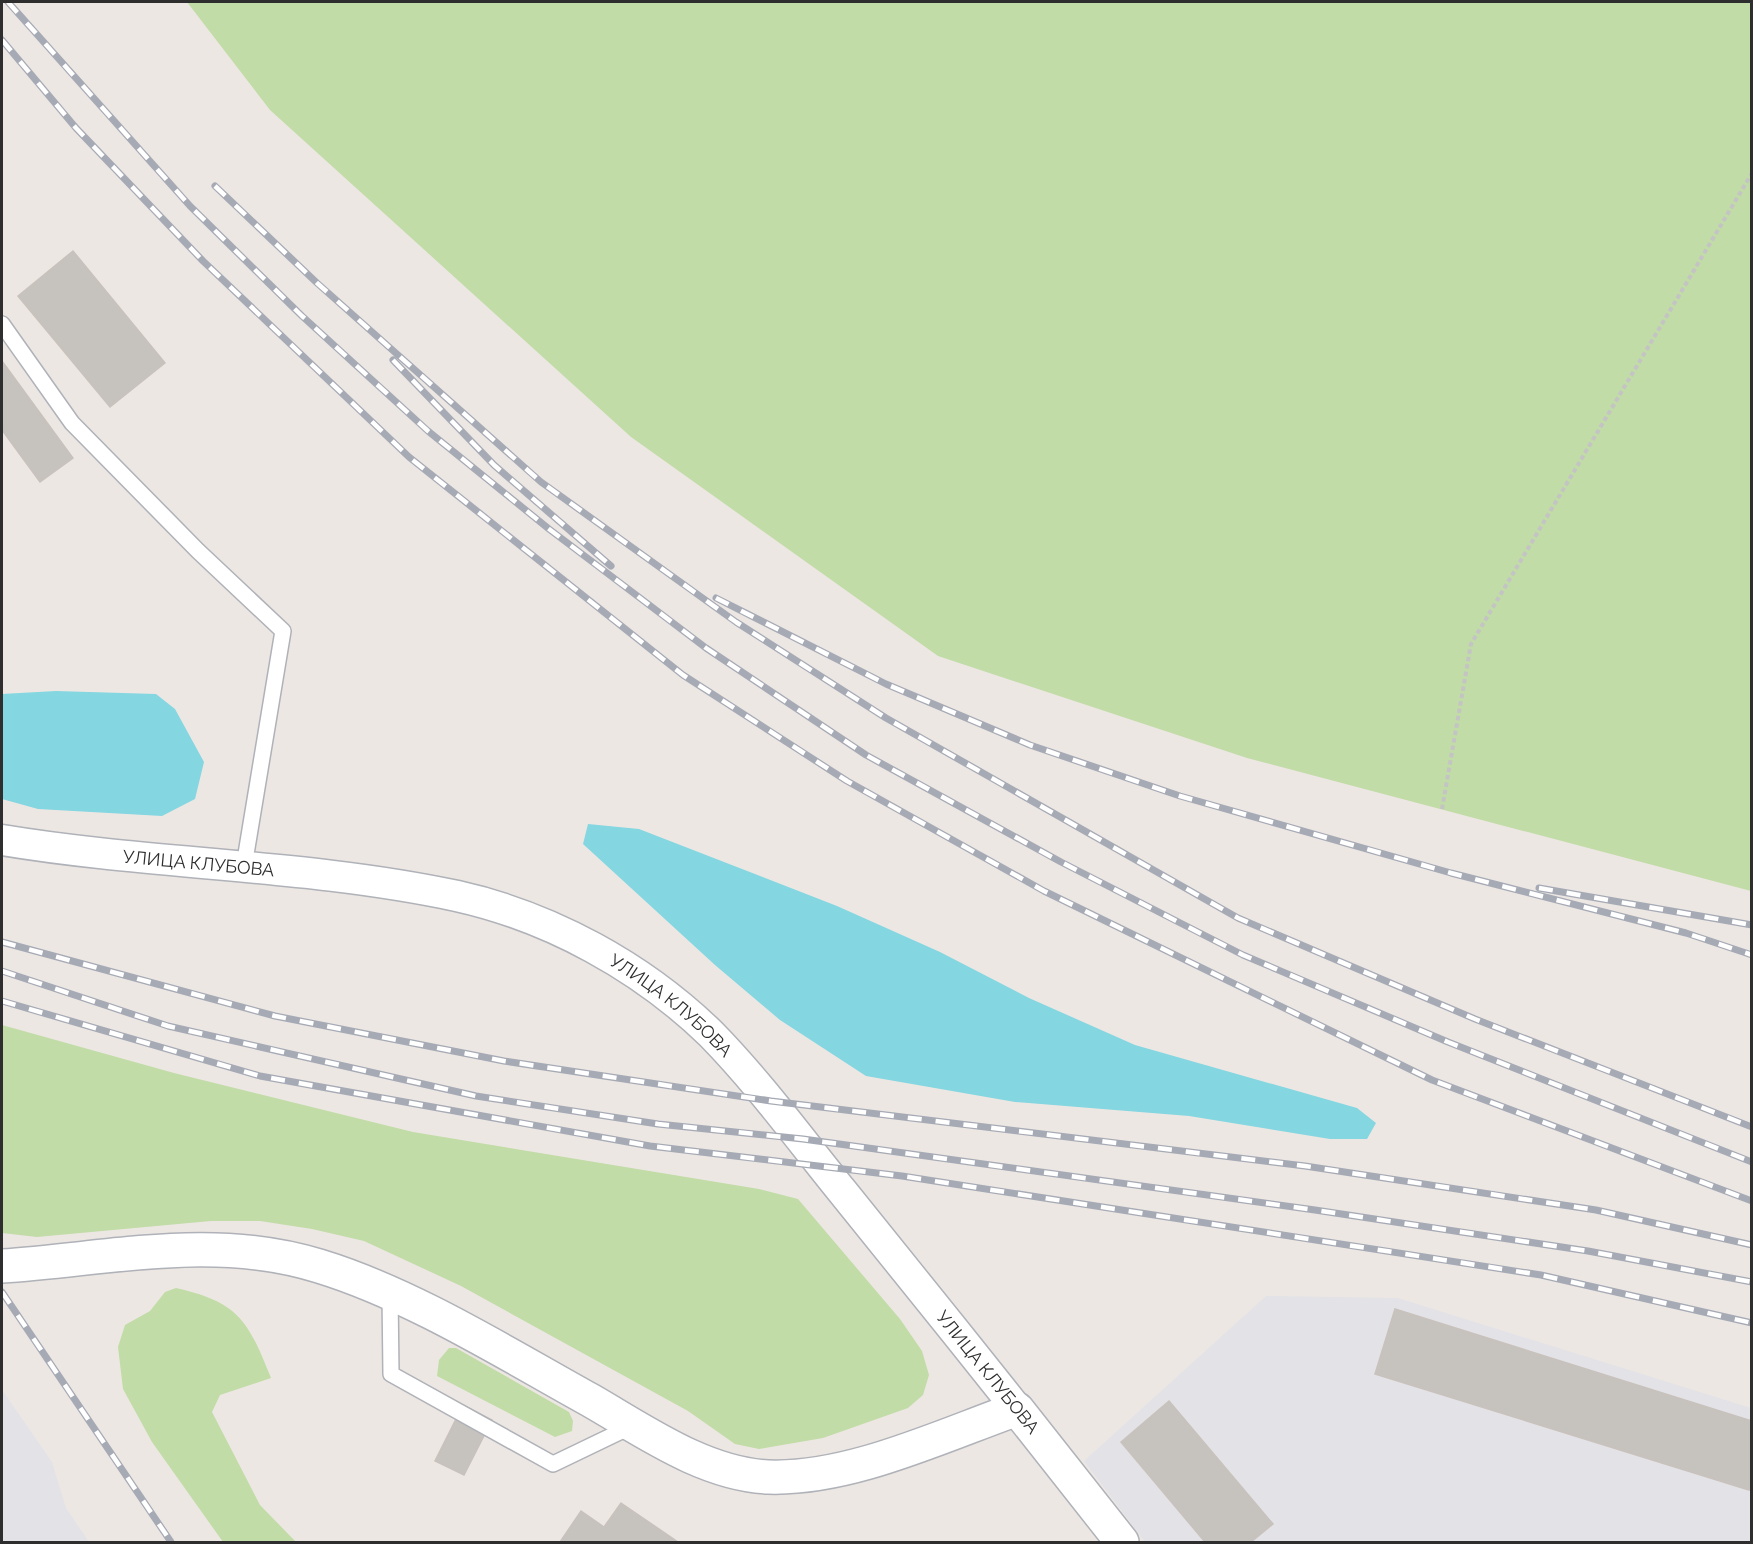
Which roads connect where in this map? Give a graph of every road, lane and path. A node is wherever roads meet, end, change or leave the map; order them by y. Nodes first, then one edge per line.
1 (1752, 173) edge
2 (2, 324) edge
3 (1442, 809) dead end
4 (2, 840) edge
5 (244, 866) junction
6 (2, 1266) edge
7 (390, 1293) junction
8 (1017, 1409) junction
9 (634, 1425) junction
10 (1122, 1542) edge

1 - 3 path
2 - 5 lane
4 - 5 street, УЛИЦА КЛУБОВА
5 - 8 street, УЛИЦА КЛУБОВА
6 - 7 main road
7 - 9 main road
7 - 9 lane
8 - 9 main road
8 - 10 main road, УЛИЦА КЛУБОВА

